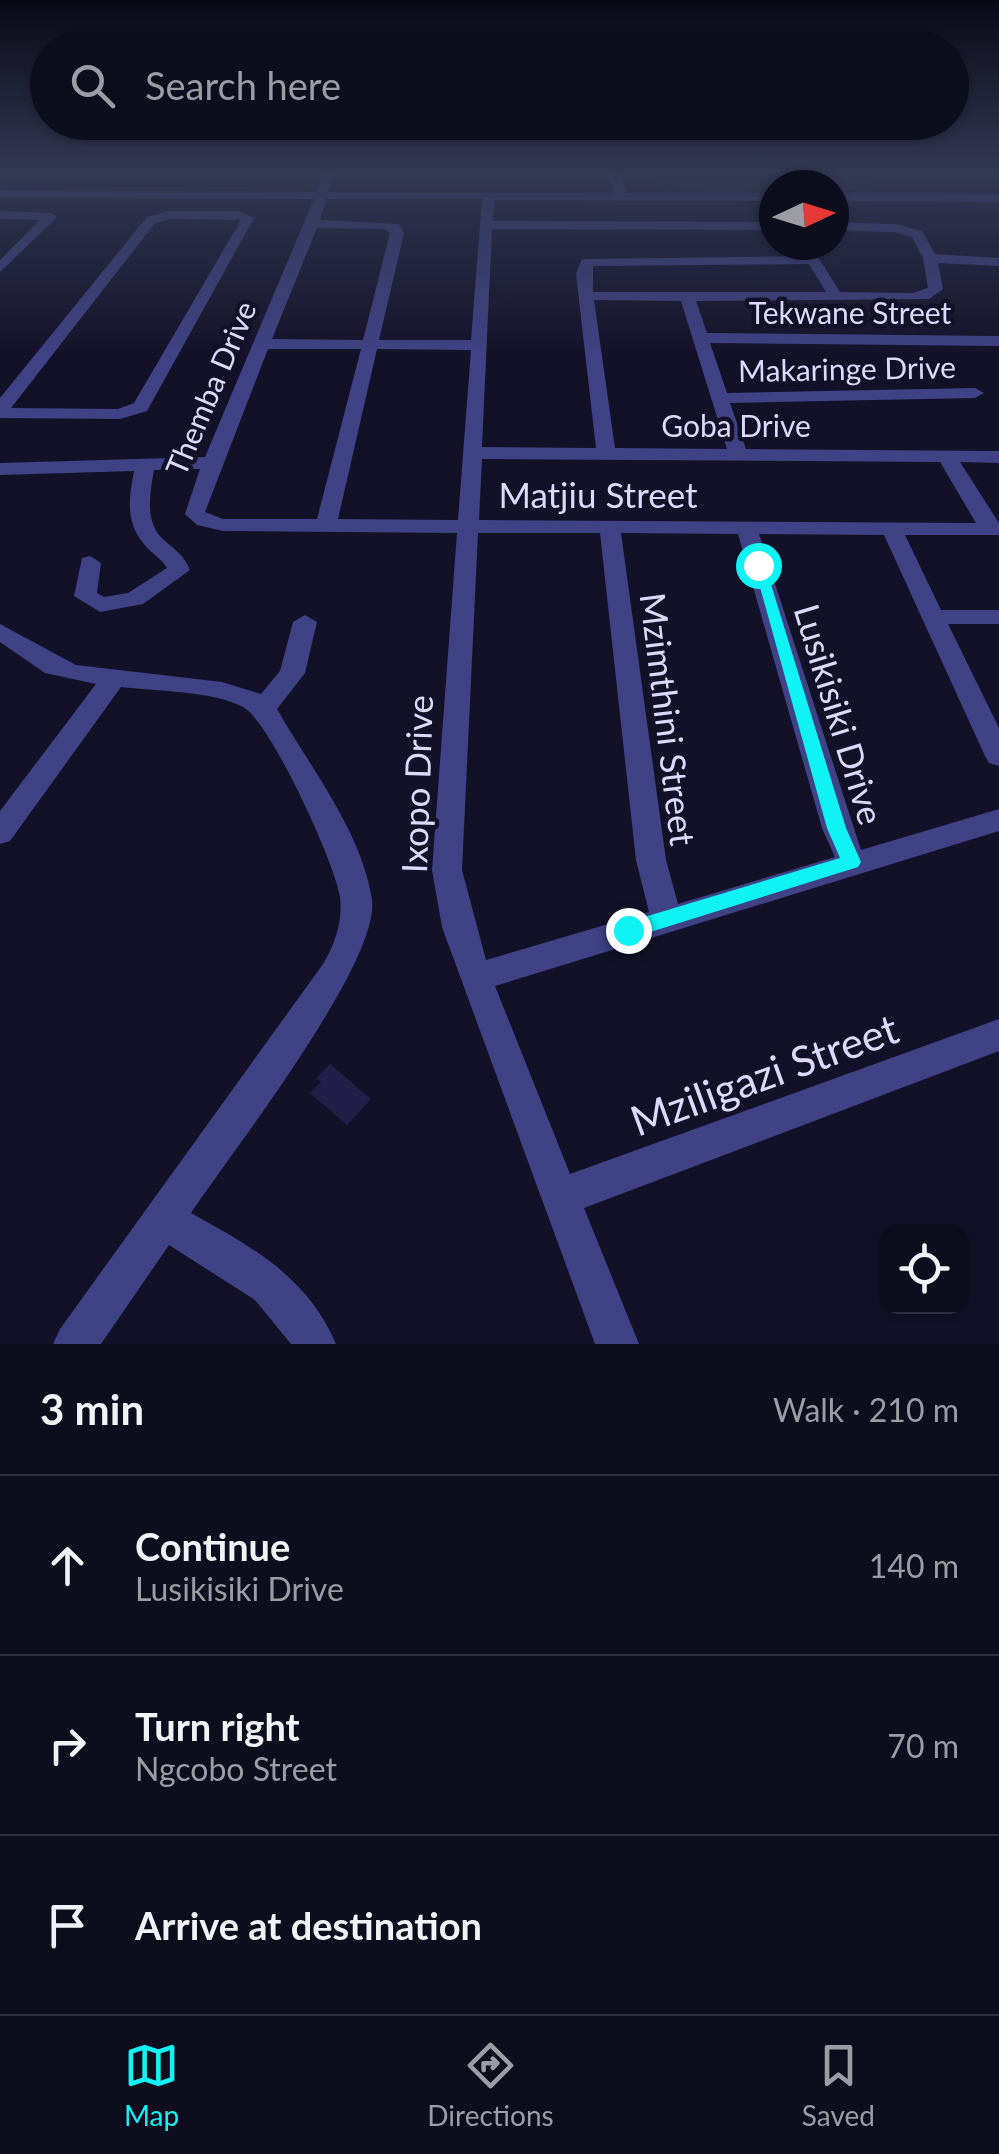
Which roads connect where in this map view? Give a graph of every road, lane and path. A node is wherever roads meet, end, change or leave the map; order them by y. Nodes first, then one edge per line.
1 (34, 234) edge
2 (140, 234) edge
3 (241, 234) edge
4 (308, 234) edge
5 (395, 234) edge
6 (486, 234) edge
7 (707, 234) edge
8 (914, 234) edge
9 (717, 258) junction
10 (930, 258) junction
11 (759, 259) edge
12 (813, 260) edge
13 (999, 262) edge
14 (0, 268) edge
15 (587, 296) junction
16 (687, 296) junction
17 (836, 296) junction
18 (701, 338) junction
19 (999, 340) edge
20 (261, 344) junction
21 (369, 345) junction
22 (479, 345) junction
23 (975, 394) dead end
24 (720, 398) junction
25 (0, 412) edge
26 (472, 453) junction
27 (606, 454) junction
28 (738, 454) junction
29 (946, 456) junction
30 (999, 457) edge
31 (210, 463) junction
32 (146, 465) junction
33 (0, 469) edge
34 (198, 517) joint
35 (326, 525) junction
36 (466, 526) junction
37 (610, 527) junction
38 (747, 528) junction
39 (890, 528) junction
40 (994, 529) edge
41 (90, 564) dead end
42 (999, 616) edge
43 (935, 617) junction
44 (305, 622) dead end
45 (0, 631) edge
46 (114, 678) junction
47 (264, 708) junction
48 (999, 756) edge
49 (999, 820) edge
50 (0, 834) edge
51 (852, 862) junction
52 (666, 918) junction
53 (476, 978) junction
54 (999, 1035) edge
55 (560, 1197) junction
56 (164, 1220) junction
57 (75, 1344) edge
58 (314, 1344) edge
59 (617, 1344) edge

1 - 14 street
2 - 25 street
3 - 25 street
4 - 20 street, Themba Drive
5 - 21 street
6 - 22 street, Ixopo Drive
7 - 9 street
8 - 10 street
9 - 11 street
9 - 15 street
10 - 13 street
10 - 17 street
12 - 17 street
15 - 16 street
15 - 27 street
16 - 17 street
16 - 18 street
18 - 19 street, Tekwane Street
18 - 24 street
20 - 21 street
20 - 31 street, Themba Drive
21 - 22 street
21 - 35 street
22 - 26 street, Ixopo Drive
23 - 24 street, Makaringe Drive
24 - 28 street
26 - 27 street, Goba Drive
26 - 36 street, Ixopo Drive
27 - 28 street, Goba Drive
28 - 29 street, Goba Drive
29 - 30 street, Goba Drive
29 - 40 street
31 - 32 street
31 - 34 street, Themba Drive
32 - 33 street
32 - 41 street
34 - 35 street, Matjiu Street
35 - 36 street, Matjiu Street
36 - 37 street, Matjiu Street
36 - 53 street, Ixopo Drive
37 - 38 street, Matjiu Street
37 - 52 street, Mzimthini Street
38 - 39 street, Matjiu Street
38 - 51 street, Lusikisiki Drive
39 - 40 street, Matjiu Street
39 - 43 street
42 - 43 street
43 - 48 street
44 - 47 street
45 - 46 street
46 - 47 street
46 - 50 street
47 - 56 street
49 - 51 street
51 - 52 street
52 - 53 street
53 - 55 street, Ixopo Drive
54 - 55 street, Mziligazi Street
55 - 59 street, Ixopo Drive
56 - 57 street
56 - 58 street

